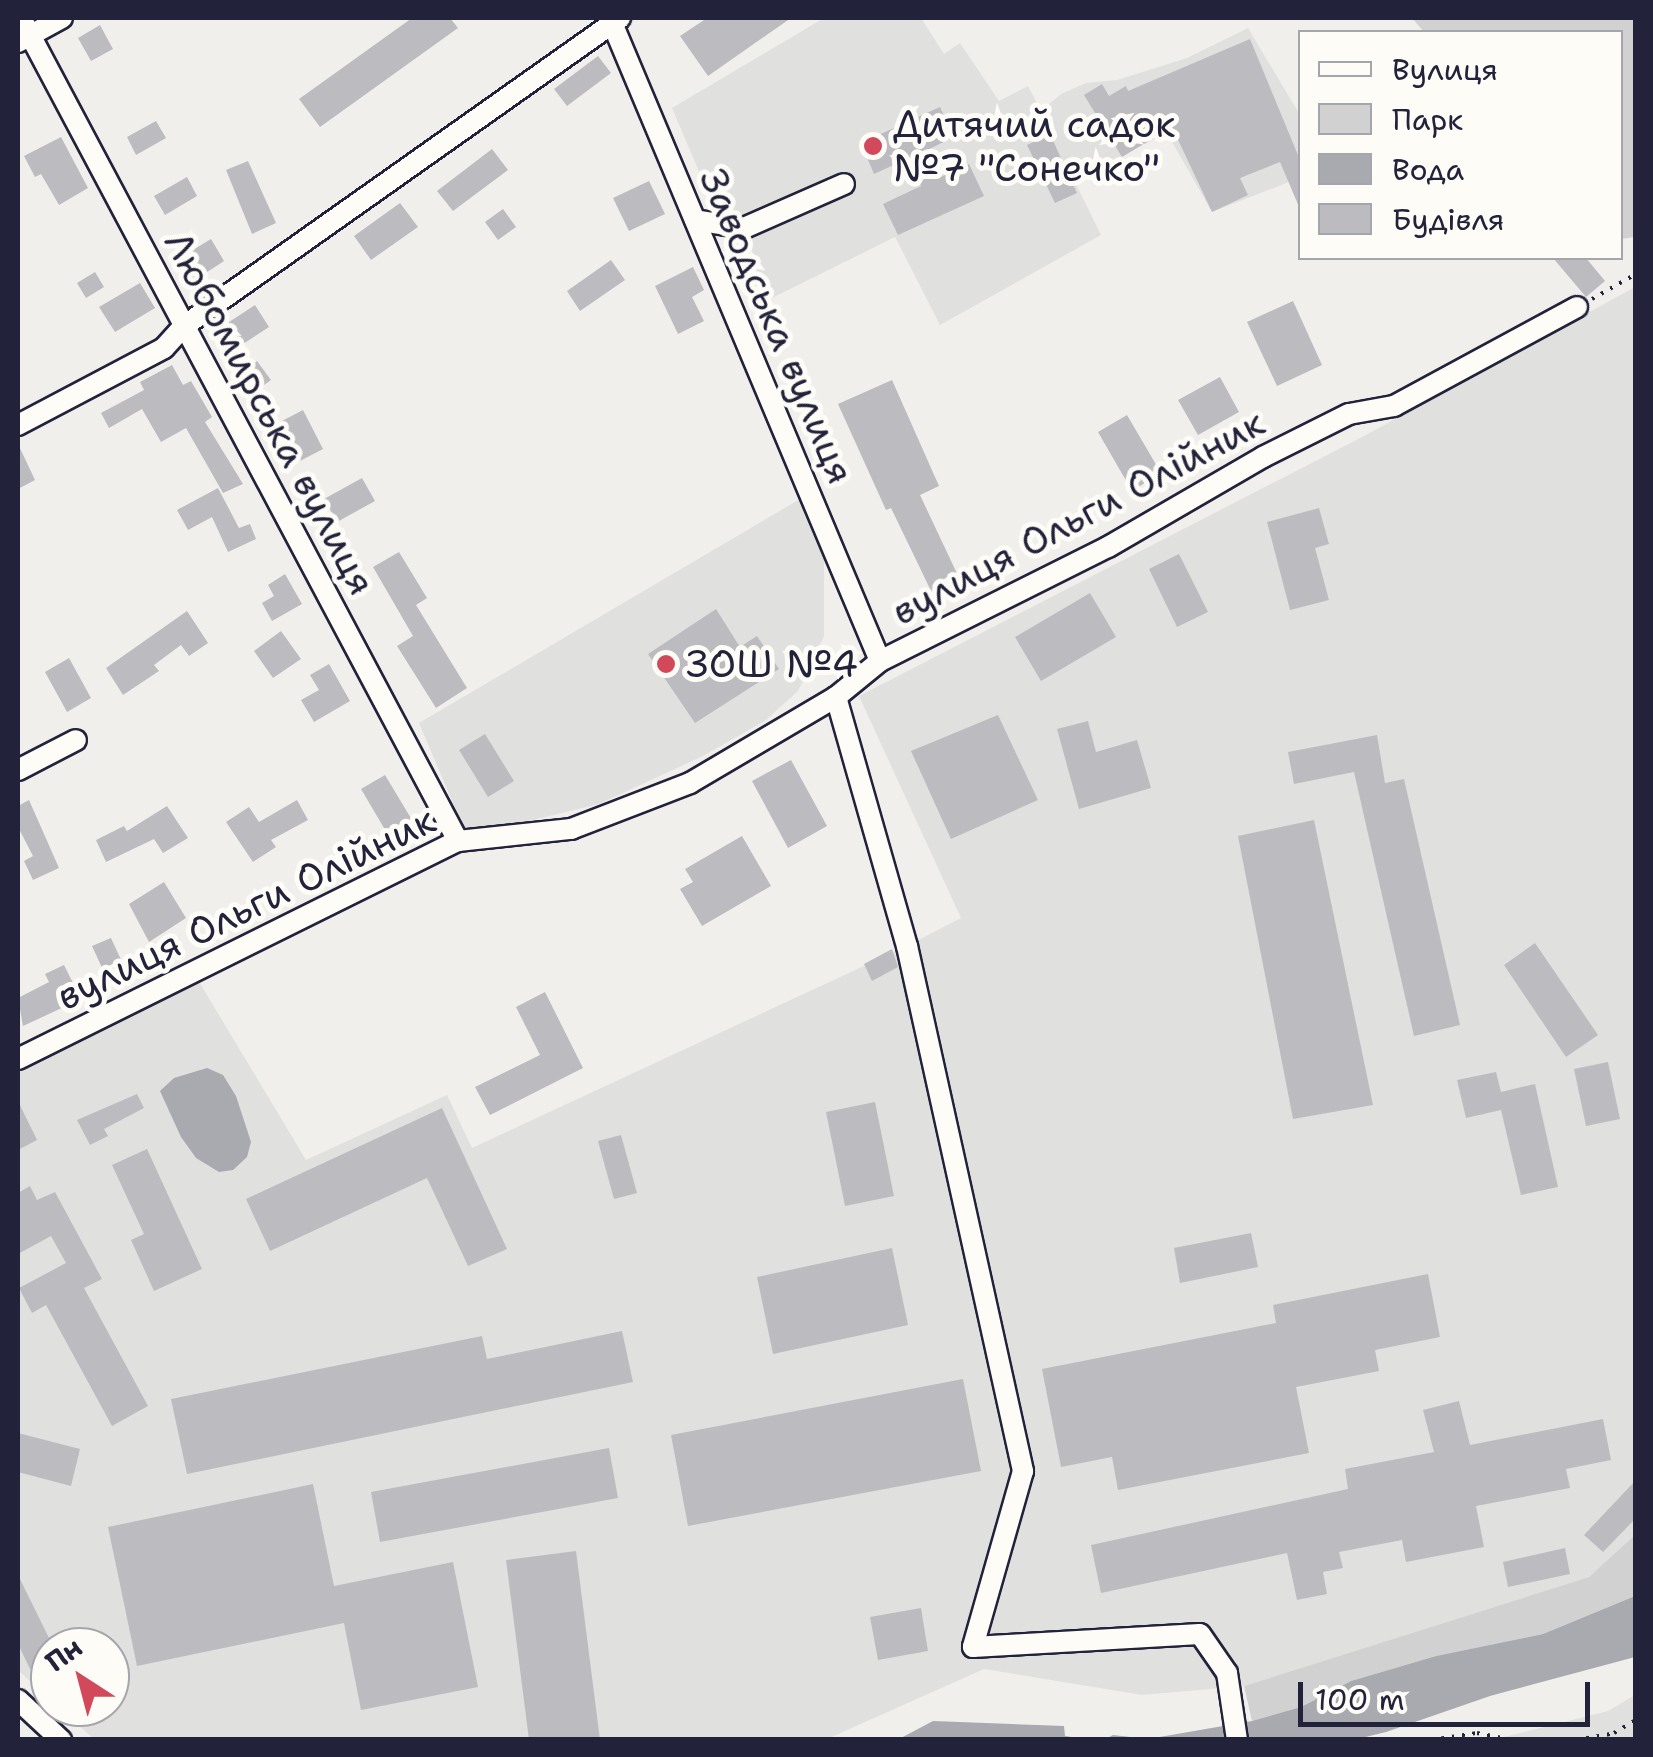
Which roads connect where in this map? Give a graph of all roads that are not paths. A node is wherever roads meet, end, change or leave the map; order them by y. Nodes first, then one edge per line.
1 (21, 18) edge
2 (62, 18) edge
3 (614, 19) edge
4 (25, 40) edge
5 (844, 184) dead end
6 (695, 220) junction
7 (1577, 308) road end
8 (184, 326) junction
9 (18, 424) edge
10 (880, 662) junction
11 (836, 697) junction
12 (76, 740) dead end
13 (18, 770) edge
14 (458, 841) junction
15 (18, 1058) edge
16 (18, 1700) edge
17 (61, 1740) edge
18 (1237, 1740) edge

1 - 4 street, Любомирська вулиця
2 - 4 street
3 - 6 street, Заводська вулиця
3 - 8 street
4 - 8 street, Любомирська вулиця
5 - 6 street
6 - 10 street, Заводська вулиця
7 - 10 street, вулиця Ольги Олійник
8 - 9 street
8 - 14 street, Любомирська вулиця
10 - 11 street, вулиця Ольги Олійник
11 - 14 street, вулиця Ольги Олійник
11 - 18 street
12 - 13 street
14 - 15 street, вулиця Ольги Олійник
16 - 17 street

